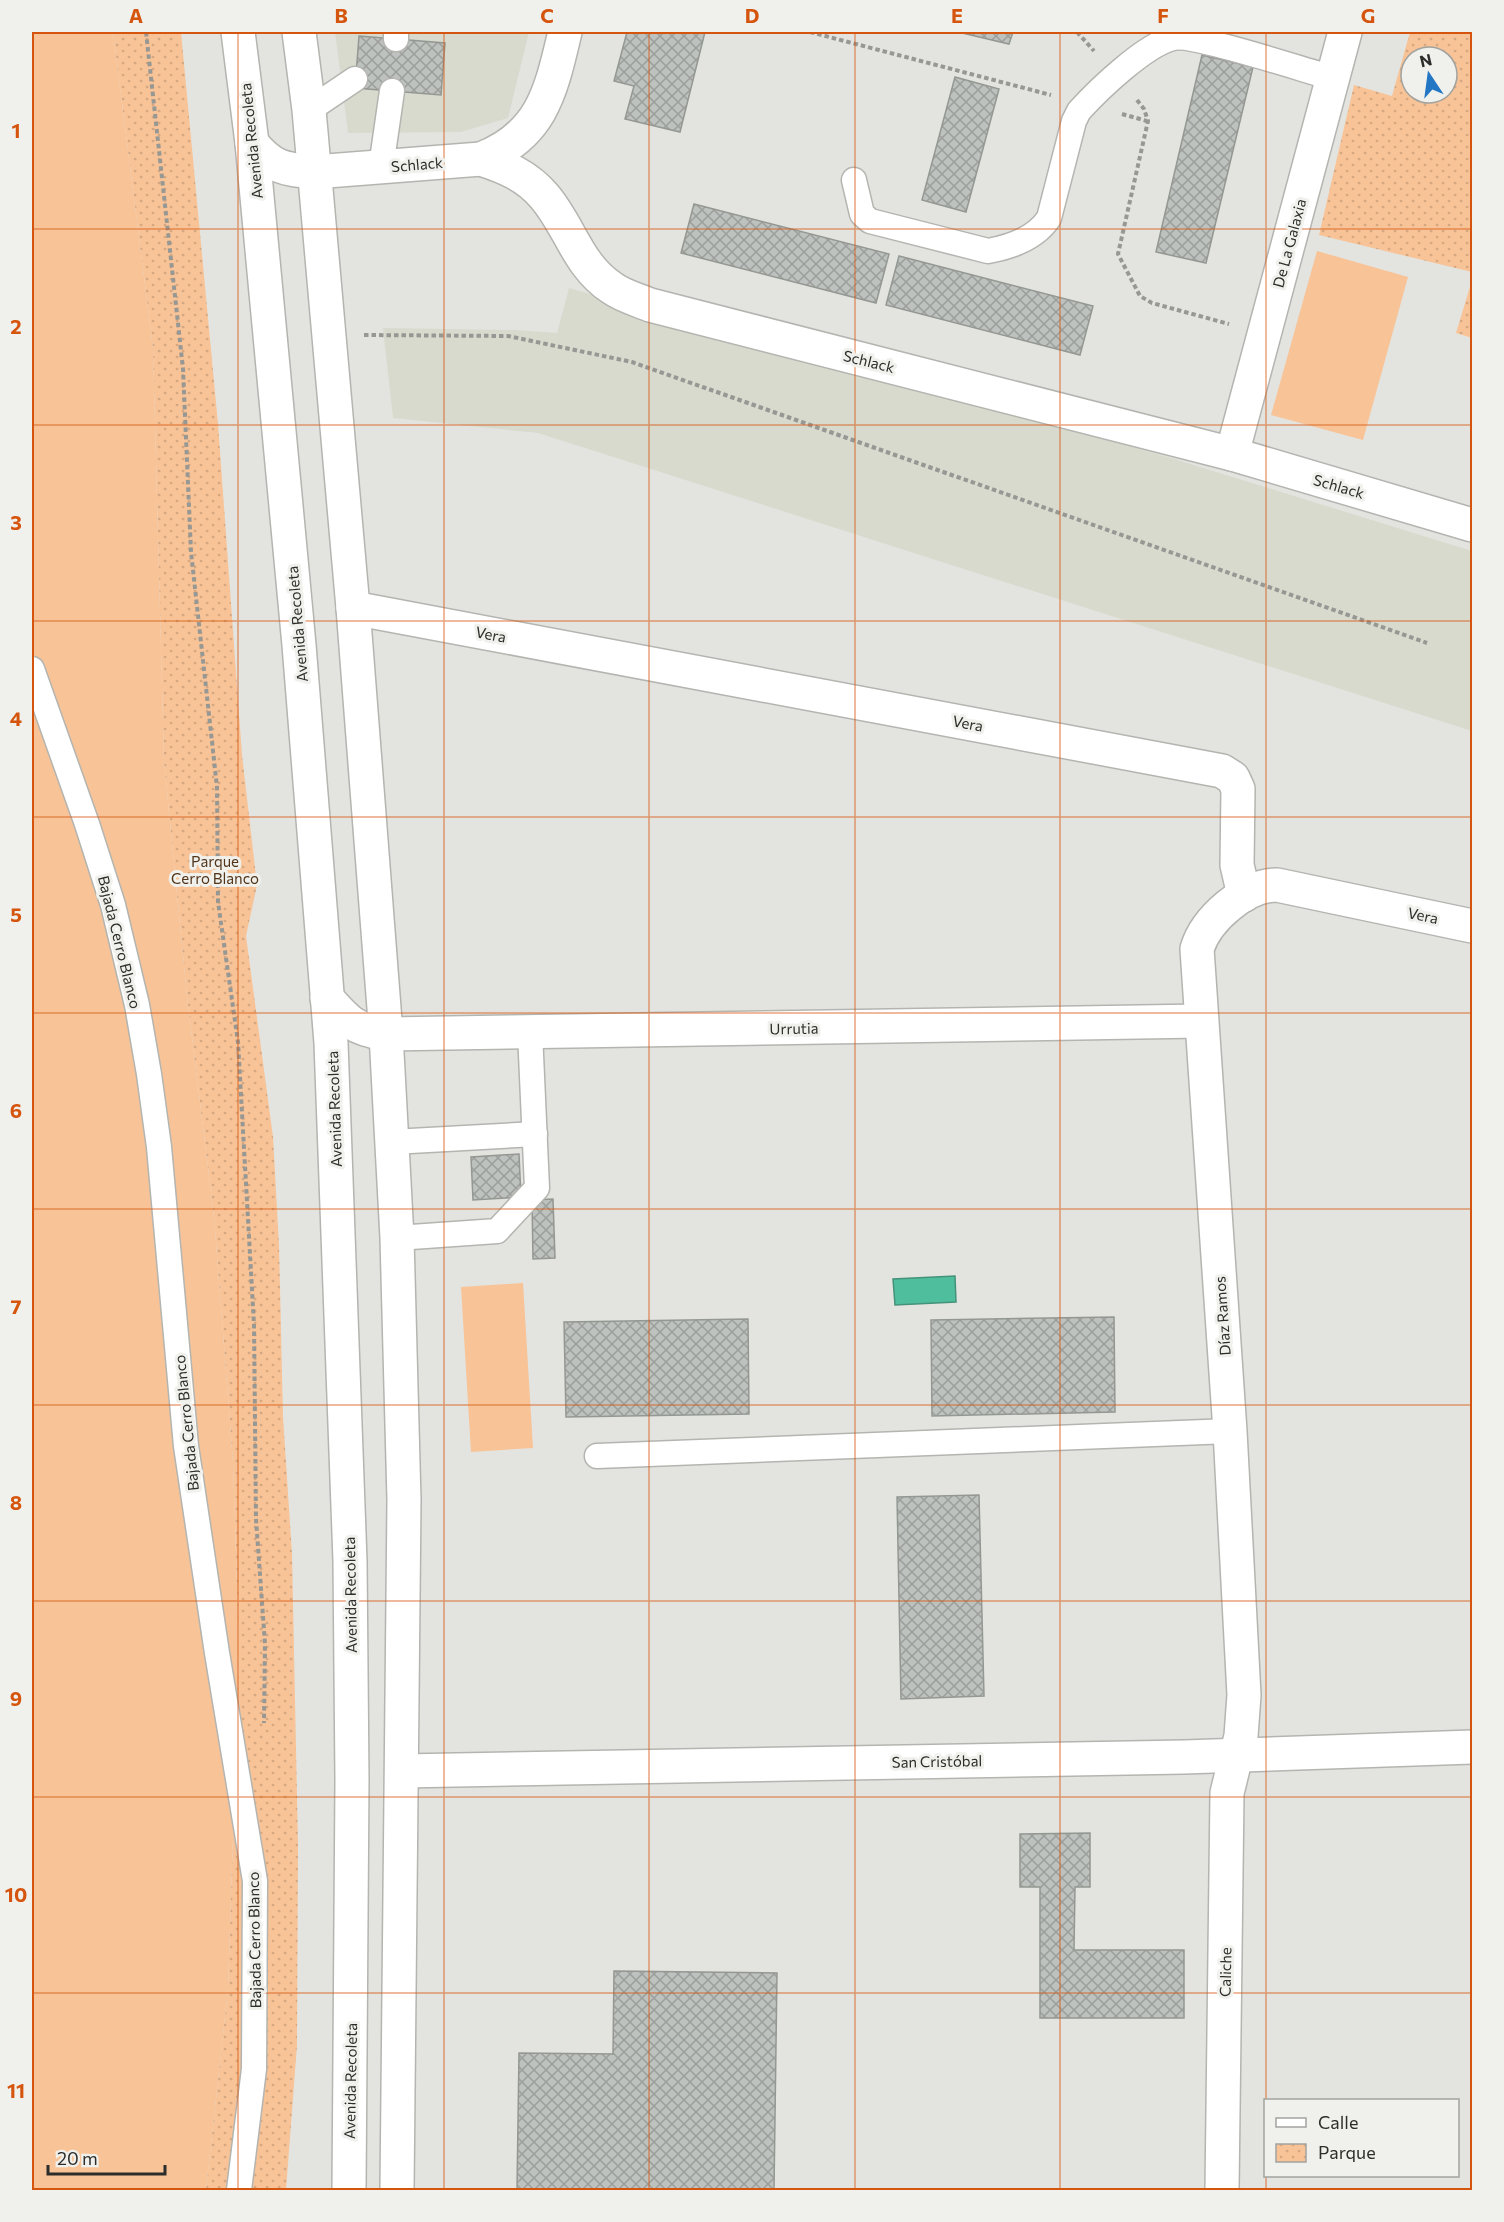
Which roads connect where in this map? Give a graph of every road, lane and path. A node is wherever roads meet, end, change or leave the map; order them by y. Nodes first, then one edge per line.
1 (146, 32) edge
2 (238, 32) edge
3 (298, 32) edge
4 (566, 32) edge
5 (810, 32) edge
6 (1077, 32) edge
7 (1345, 32) edge
8 (1117, 76) junction
9 (1333, 78) junction
10 (355, 79) dead end
11 (392, 91) dead end
12 (1085, 104) junction
13 (309, 110) junction
14 (1148, 121) junction
15 (252, 143) junction
16 (482, 159) junction
17 (381, 167) junction
18 (314, 172) junction
19 (854, 180) dead end
20 (1264, 334) junction
21 (361, 335) dead end
22 (1232, 454) junction
23 (1473, 525) edge
24 (353, 608) junction
25 (1427, 643) dead end
26 (32, 669) edge
27 (1244, 895) junction
28 (1471, 919) edge
29 (327, 998) junction
30 (1201, 1021) junction
31 (530, 1032) junction
32 (386, 1034) junction
33 (535, 1134) junction
34 (392, 1142) junction
35 (397, 1238) junction
36 (1230, 1431) junction
37 (597, 1456) dead end
38 (264, 1731) dead end
39 (351, 1733) junction
40 (1473, 1747) edge
41 (1236, 1755) junction
42 (402, 1771) junction
43 (239, 2190) edge
44 (349, 2190) edge
45 (396, 2190) edge
46 (1222, 2190) edge

1 - 38 path
2 - 15 street, Avenida Recoleta
3 - 13 street
4 - 16 street
5 - 12 path
6 - 8 path
7 - 9 street, De La Galaxia
8 - 9 lane
8 - 12 lane
8 - 14 path
9 - 20 street, De La Galaxia
10 - 13 lane
11 - 17 lane
12 - 14 path
12 - 19 lane
13 - 18 street
14 - 20 path
15 - 18 street, Schlack
15 - 29 street, Avenida Recoleta
16 - 17 street, Schlack
16 - 22 street, Schlack
17 - 18 street, Schlack
18 - 24 street
20 - 22 street, De La Galaxia
21 - 25 path
22 - 23 street, Schlack
24 - 27 street, Vera
24 - 32 street
26 - 43 lane, Bajada Cerro Blanco
27 - 28 street, Vera
27 - 30 street, Díaz Ramos
29 - 32 street, Urrutia
29 - 39 street, Avenida Recoleta
30 - 31 street, Urrutia
30 - 36 street, Díaz Ramos
31 - 32 street, Urrutia
31 - 33 lane
32 - 34 street
33 - 34 lane
33 - 35 lane
34 - 35 street
35 - 42 street
36 - 37 lane
36 - 41 street, Díaz Ramos
39 - 42 street, San Cristóbal
39 - 44 street, Avenida Recoleta
40 - 41 street, San Cristóbal
41 - 42 street, San Cristóbal
41 - 46 street, Caliche
42 - 45 street

